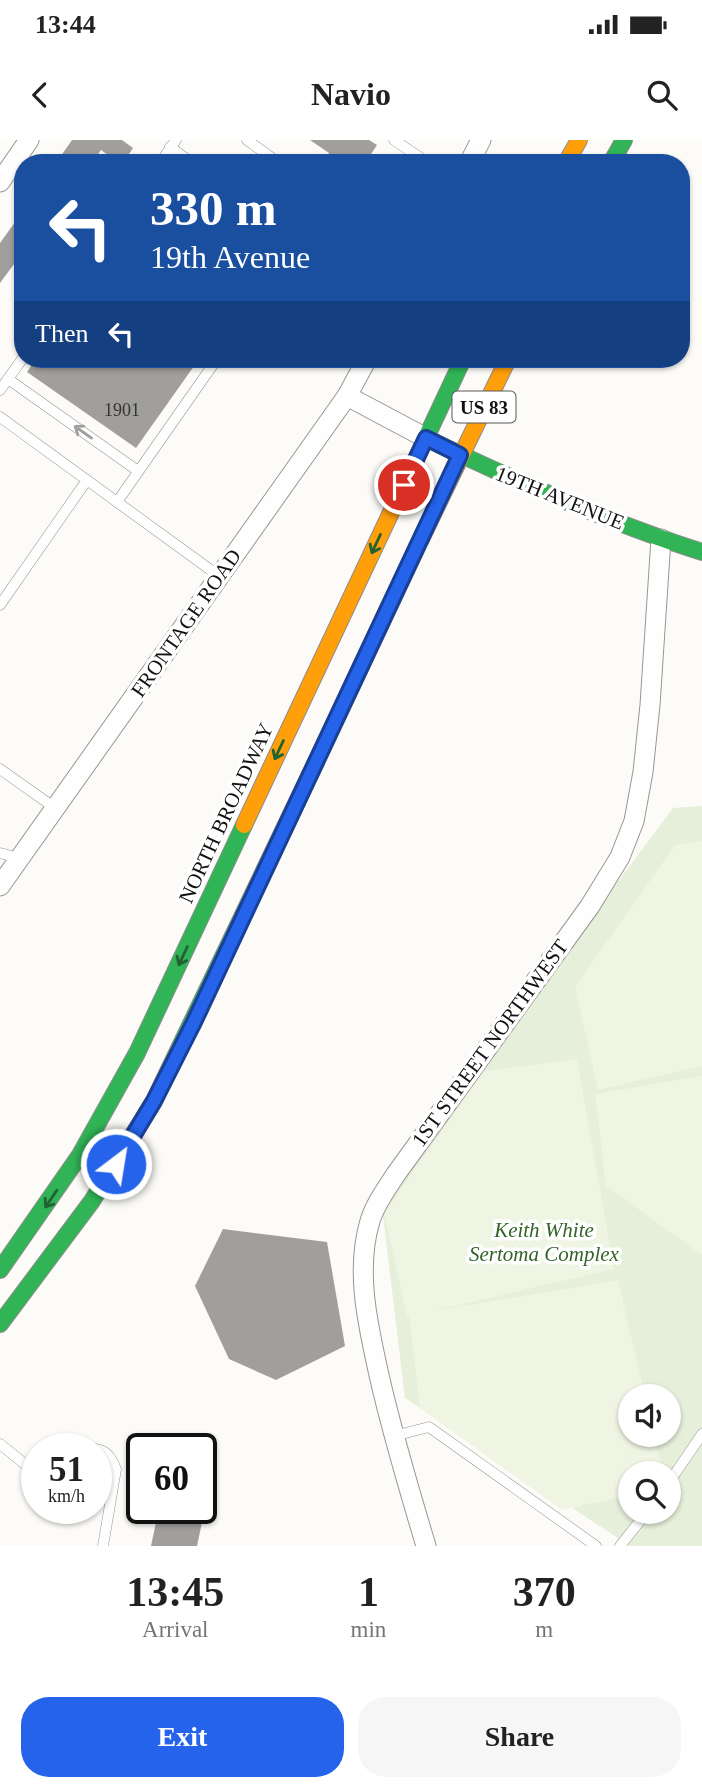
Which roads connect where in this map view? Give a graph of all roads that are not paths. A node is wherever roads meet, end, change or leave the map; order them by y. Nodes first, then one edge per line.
1 (247, 140) edge
2 (394, 140) edge
3 (266, 154) edge
4 (415, 154) edge
5 (14, 161) edge
6 (0, 181) edge
7 (16, 368) edge
8 (211, 368) edge
9 (362, 368) edge
10 (459, 368) edge
11 (504, 368) edge
12 (8, 379) junction
13 (0, 390) edge
14 (348, 396) junction
15 (0, 417) edge
16 (426, 438) junction
17 (460, 455) junction
18 (138, 471) junction
19 (87, 480) junction
20 (117, 502) junction
21 (661, 539) junction
22 (702, 552) edge
23 (219, 576) junction
24 (0, 605) edge
25 (0, 769) edge
26 (55, 808) junction
27 (0, 853) edge
28 (19, 858) junction
29 (0, 886) edge
30 (0, 1270) edge
31 (0, 1324) edge
32 (702, 1434) edge
33 (393, 1436) junction
34 (0, 1444) edge
35 (112, 1458) edge
36 (21, 1461) edge
37 (681, 1465) edge
38 (112, 1496) edge
39 (107, 1524) edge
40 (637, 1524) edge
41 (103, 1546) edge
42 (426, 1546) edge
43 (596, 1546) edge
44 (620, 1546) edge

1 - 3 lane
2 - 4 lane
5 - 6 street
7 - 12 lane
8 - 18 lane
9 - 14 street, FRONTAGE ROAD
10 - 16 main road, NORTH BROADWAY / US 83
11 - 17 main road, US 83
12 - 13 lane
18 -> 12 lane
14 - 16 street, 19TH AVENUE
14 - 23 street, FRONTAGE ROAD
15 - 19 lane
16 - 17 main road, 19TH AVENUE
16 -> 30 main road, NORTH BROADWAY / US 83
17 - 21 main road, 19TH AVENUE
17 - 31 main road, US 83
18 - 20 lane
19 - 20 lane
19 - 24 lane
20 - 23 lane
21 - 22 main road, 19TH AVENUE
21 - 33 street, 1ST STREET NORTHWEST
23 - 26 street, FRONTAGE ROAD
25 - 26 lane
26 - 28 street, FRONTAGE ROAD
27 - 28 lane
28 - 29 street, FRONTAGE ROAD
32 - 37 lane
33 - 42 street, 1ST STREET NORTHWEST
33 - 43 lane
34 - 36 lane
35 - 38 lane
39 - 41 lane
40 - 44 lane

